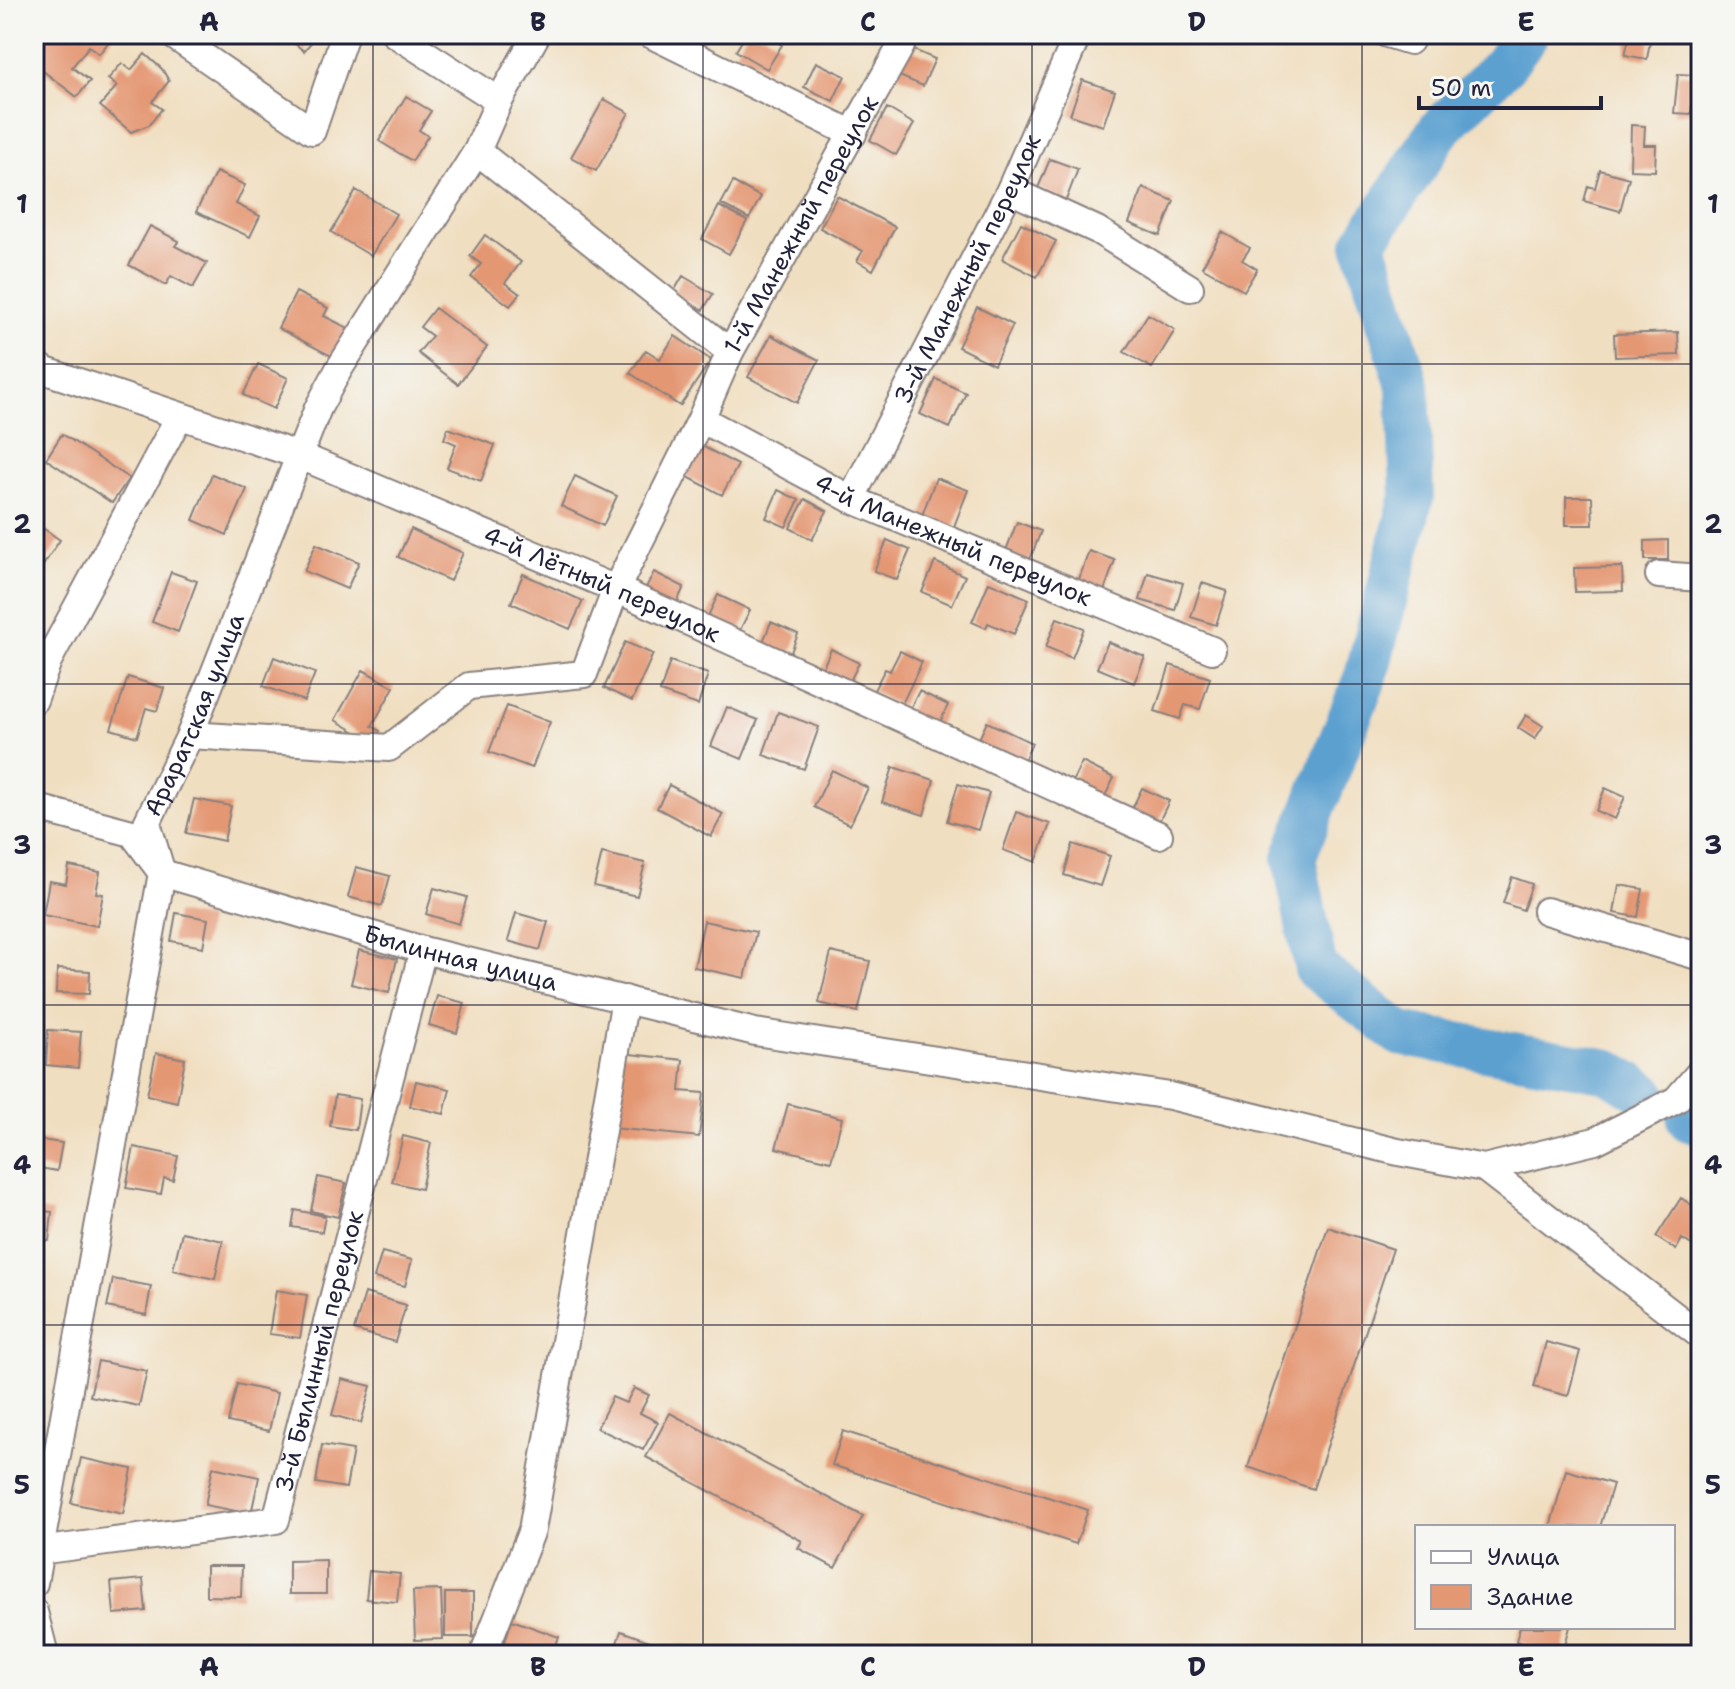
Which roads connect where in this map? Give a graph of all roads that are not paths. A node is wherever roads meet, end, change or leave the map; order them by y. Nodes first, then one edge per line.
1 (171, 34) edge
2 (345, 34) edge
3 (395, 34) edge
4 (537, 34) edge
5 (650, 34) edge
6 (905, 34) edge
7 (1078, 34) edge
8 (499, 101) junction
9 (853, 134) junction
10 (477, 151) junction
11 (1010, 190) junction
12 (1190, 288) dead end
13 (730, 352) junction
14 (38, 376) edge
15 (179, 417) junction
16 (701, 419) junction
17 (298, 455) junction
18 (851, 499) junction
19 (1659, 575) dead end
20 (1701, 578) edge
21 (616, 589) junction
22 (1212, 650) dead end
23 (34, 700) edge
24 (190, 735) junction
25 (34, 807) edge
26 (1159, 835) dead end
27 (162, 873) junction
28 (1546, 911) dead end
29 (423, 950) junction
30 (1701, 957) edge
31 (625, 999) junction
32 (1701, 1071) edge
33 (1484, 1168) junction
34 (1701, 1336) edge
35 (38, 1551) junction
36 (34, 1583) edge
37 (34, 1612) edge
38 (45, 1655) edge
39 (483, 1655) edge

1 - 2 street
3 - 8 street
4 - 8 street, Араратская улица
5 - 9 street
6 - 9 street, 1-й Манежный переулок
7 - 11 street, 3-й Манежный переулок
8 - 10 street, Араратская улица
9 - 13 street, 1-й Манежный переулок
10 - 13 street
10 - 17 street, Араратская улица
11 - 12 street
11 - 18 street, 3-й Манежный переулок
13 - 16 street, 1-й Манежный переулок
14 - 15 street, 4-й Лётный переулок
15 - 17 street, 4-й Лётный переулок
15 - 23 street
16 - 18 street, 4-й Манежный переулок
16 - 21 street, 1-й Манежный переулок
17 - 21 street, 4-й Лётный переулок
17 - 24 street, Араратская улица
18 - 22 street, 4-й Манежный переулок
19 - 20 street
21 - 24 street, 1-й Манежный переулок
21 - 26 street, 4-й Лётный переулок
24 - 27 street, Араратская улица
25 - 27 street
27 - 29 street, Былинная улица
27 - 35 street, Араратская улица
28 - 30 street
29 - 31 street, Былинная улица
29 - 35 street, 3-й Былинный переулок
31 - 33 street, Былинная улица
31 - 39 street
32 - 33 street
33 - 34 street
35 - 36 street, Араратская улица
37 - 38 street

